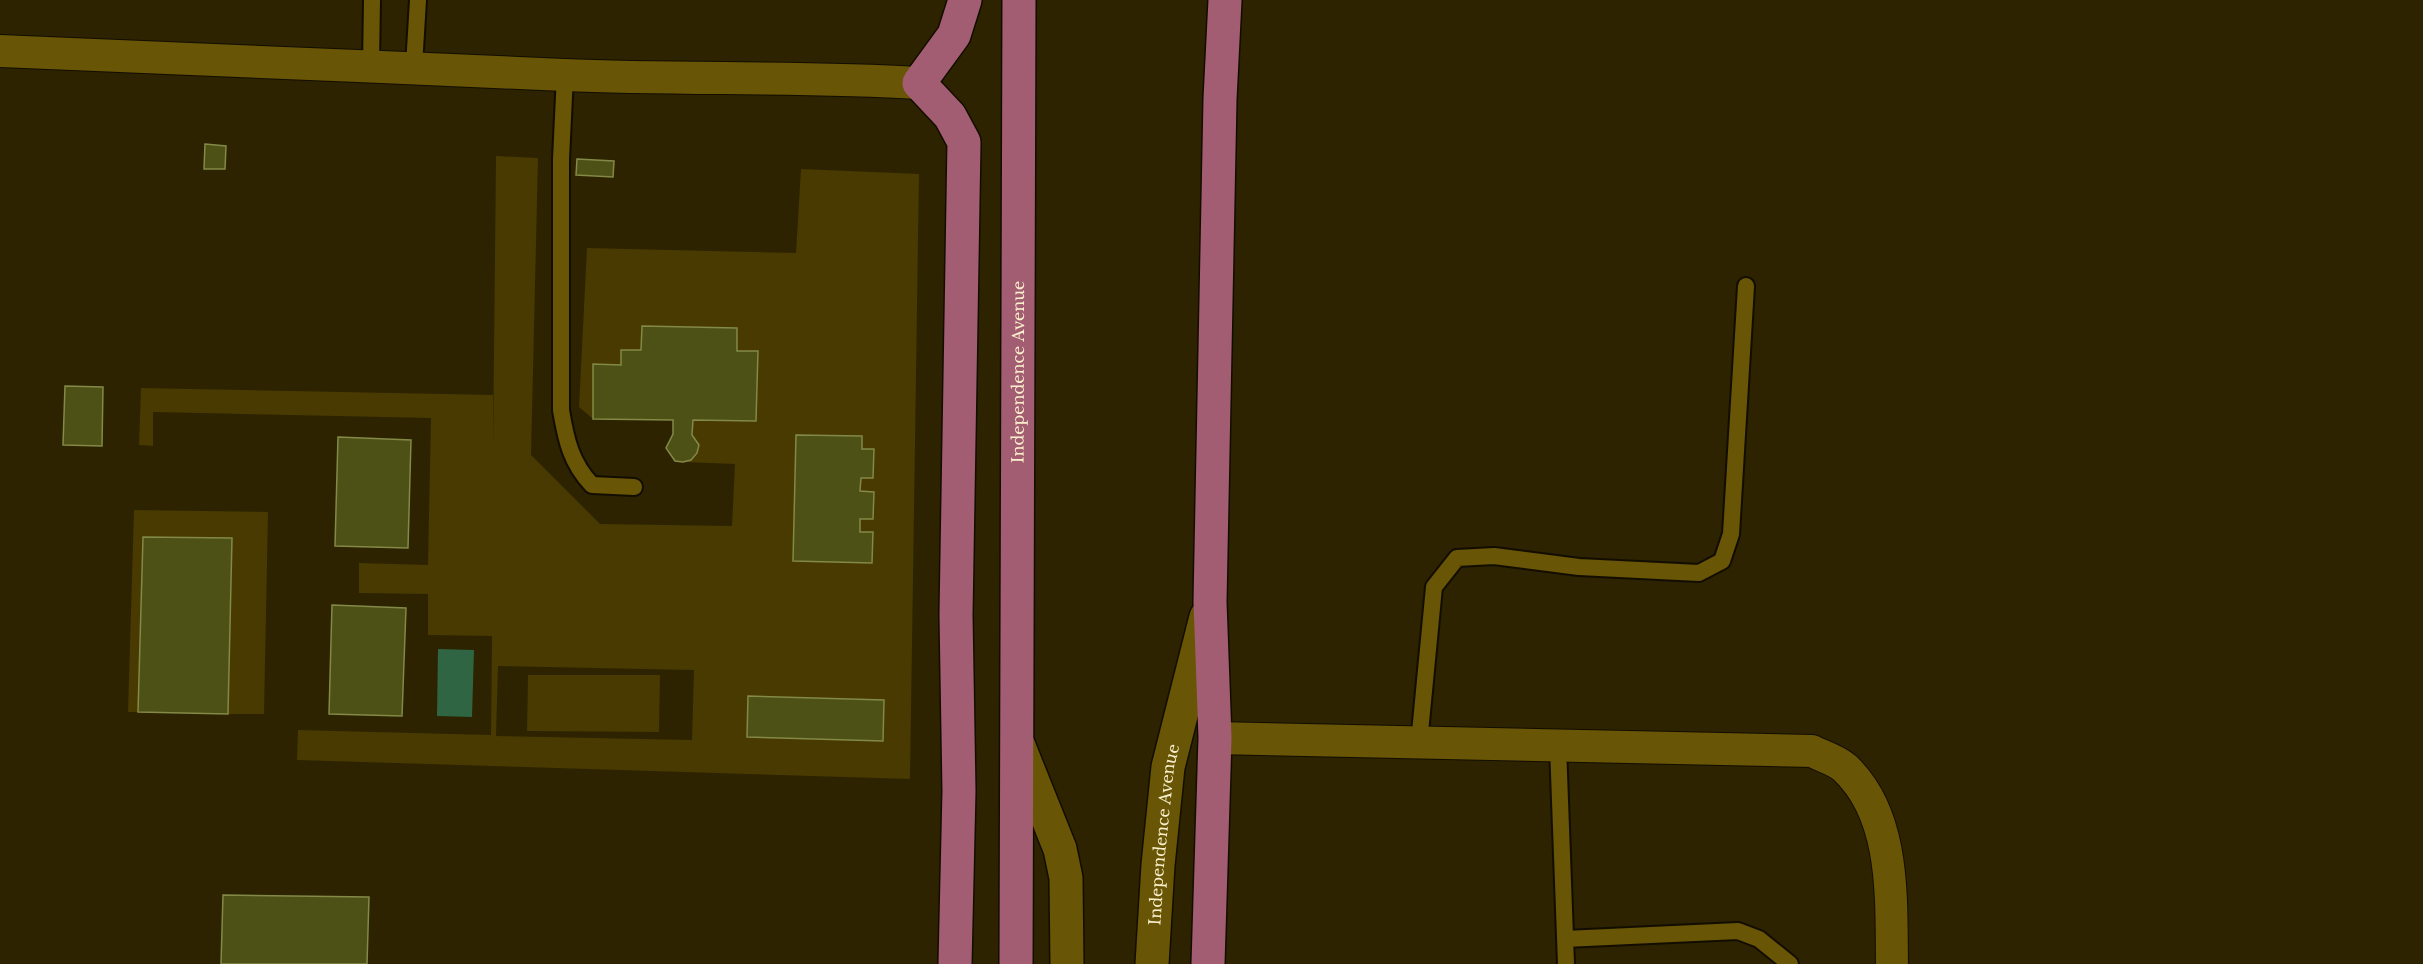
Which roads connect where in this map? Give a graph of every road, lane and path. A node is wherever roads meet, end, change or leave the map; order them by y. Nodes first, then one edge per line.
1 (372, 0) edge
2 (418, 0) edge
3 (965, 0) edge
4 (1019, 0) edge
5 (1225, 0) edge
6 (0, 51) edge
7 (371, 65) junction
8 (414, 66) junction
9 (565, 75) junction
10 (920, 82) junction
11 (1746, 286) dead end
12 (634, 487) dead end
13 (1210, 602) junction
14 (1215, 738) junction
15 (1419, 743) junction
16 (1018, 744) junction
17 (1558, 746) junction
18 (1565, 939) junction
19 (955, 964) edge
20 (1016, 964) edge
21 (1067, 964) edge
22 (1152, 964) edge
23 (1208, 964) edge
24 (1566, 964) edge
25 (1790, 964) edge
26 (1892, 964) edge

1 - 7 lane
2 - 8 lane
3 - 10 main road
4 - 16 main road, Independence Avenue
5 - 13 main road, Independence Avenue
6 - 7 street
7 - 8 street
8 - 9 street
9 - 10 street
9 - 12 lane
10 - 19 main road
11 - 15 lane
13 - 14 main road, Independence Avenue
13 - 22 main road, Independence Avenue
14 - 15 street
14 - 23 main road, Independence Avenue
15 - 17 street
16 - 20 main road, Independence Avenue
16 - 21 main road, Independence Avenue
17 - 18 lane
17 - 26 street
18 - 24 lane
18 - 25 lane

